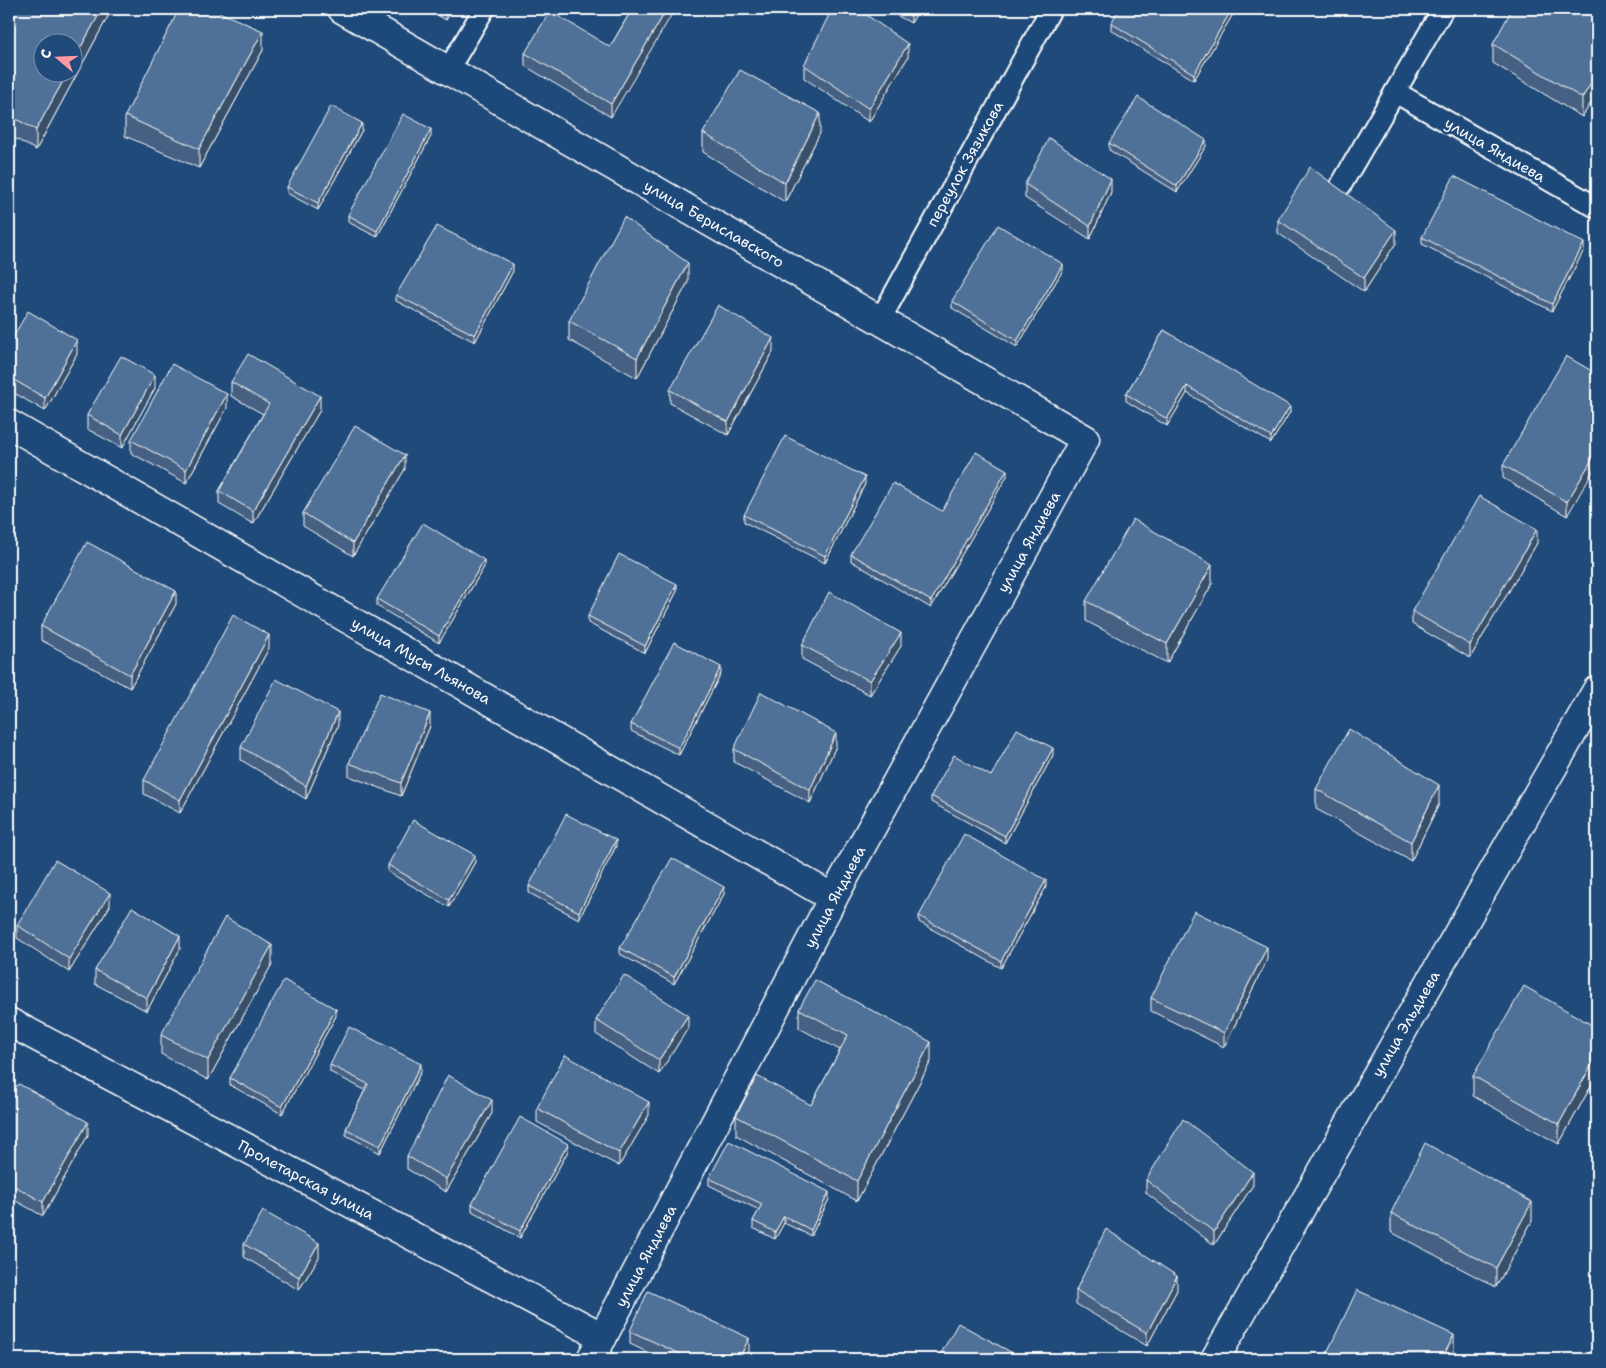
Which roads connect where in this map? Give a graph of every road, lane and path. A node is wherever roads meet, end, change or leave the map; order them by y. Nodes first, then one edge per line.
1 (342, 9) edge
2 (484, 9) edge
3 (1051, 9) edge
4 (1443, 9) edge
5 (448, 70) junction
6 (1395, 92) junction
7 (1341, 185) dead end
8 (1596, 207) dead end
9 (880, 320) junction
10 (9, 424) edge
11 (1086, 439) joint
12 (1597, 690) edge
13 (833, 898) junction
14 (9, 1022) edge
15 (597, 1348) edge
16 (1214, 1359) edge

1 - 5 street, улица Бериславского
2 - 5 lane
3 - 9 lane, переулок Зязикова
4 - 6 lane
5 - 9 street, улица Бериславского
6 - 7 lane
6 - 8 lane, улица Яндиева
9 - 11 street, улица Бериславского
10 - 13 street, улица Мусы Льянова
11 - 13 street, улица Яндиева
12 - 16 street, улица Эльдиева
13 - 15 street, улица Яндиева
14 - 15 street, Пролетарская улица

